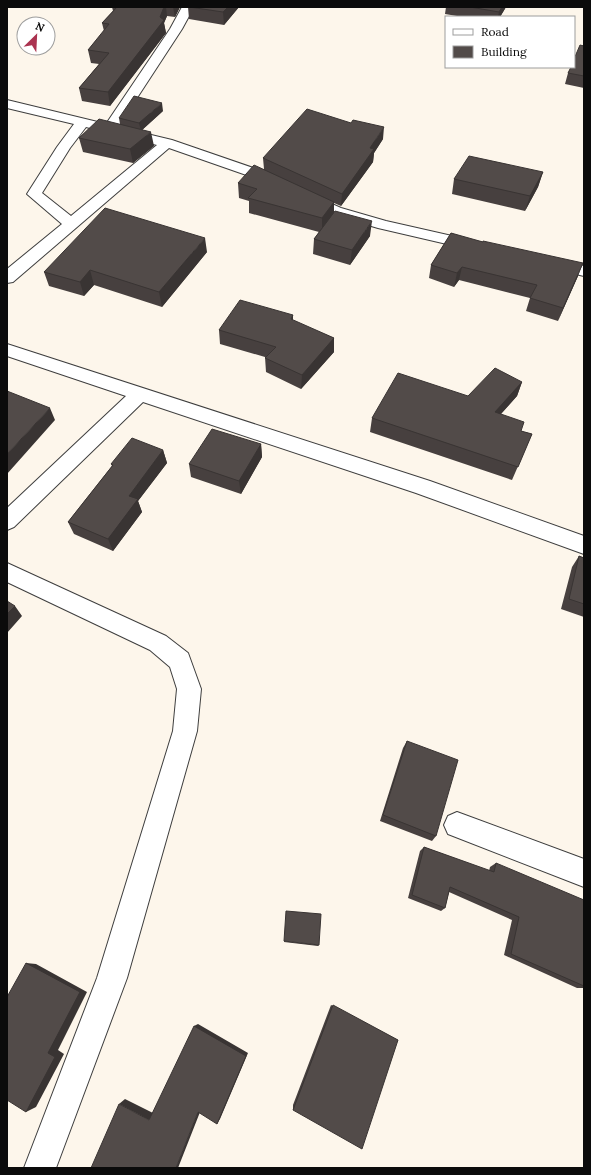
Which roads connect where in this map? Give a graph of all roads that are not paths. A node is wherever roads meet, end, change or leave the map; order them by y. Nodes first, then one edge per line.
1 (188, 7) edge
2 (7, 104) edge
3 (83, 122) junction
4 (110, 129) junction
5 (167, 142) junction
6 (71, 224) junction
7 (492, 249) edge
8 (538, 260) edge
9 (584, 271) edge
10 (7, 278) edge
11 (7, 350) edge
12 (141, 393) junction
13 (7, 521) edge
14 (584, 545) edge
15 (7, 572) edge
16 (457, 825) dead end
17 (584, 873) edge
18 (40, 1168) edge

1 - 4 street
2 - 3 street
3 - 4 street
3 - 6 street
4 - 5 street
5 - 6 street
5 - 7 street
6 - 10 street
8 - 9 street
11 - 12 street
12 - 13 street
12 - 14 street
15 - 18 street
16 - 17 street

